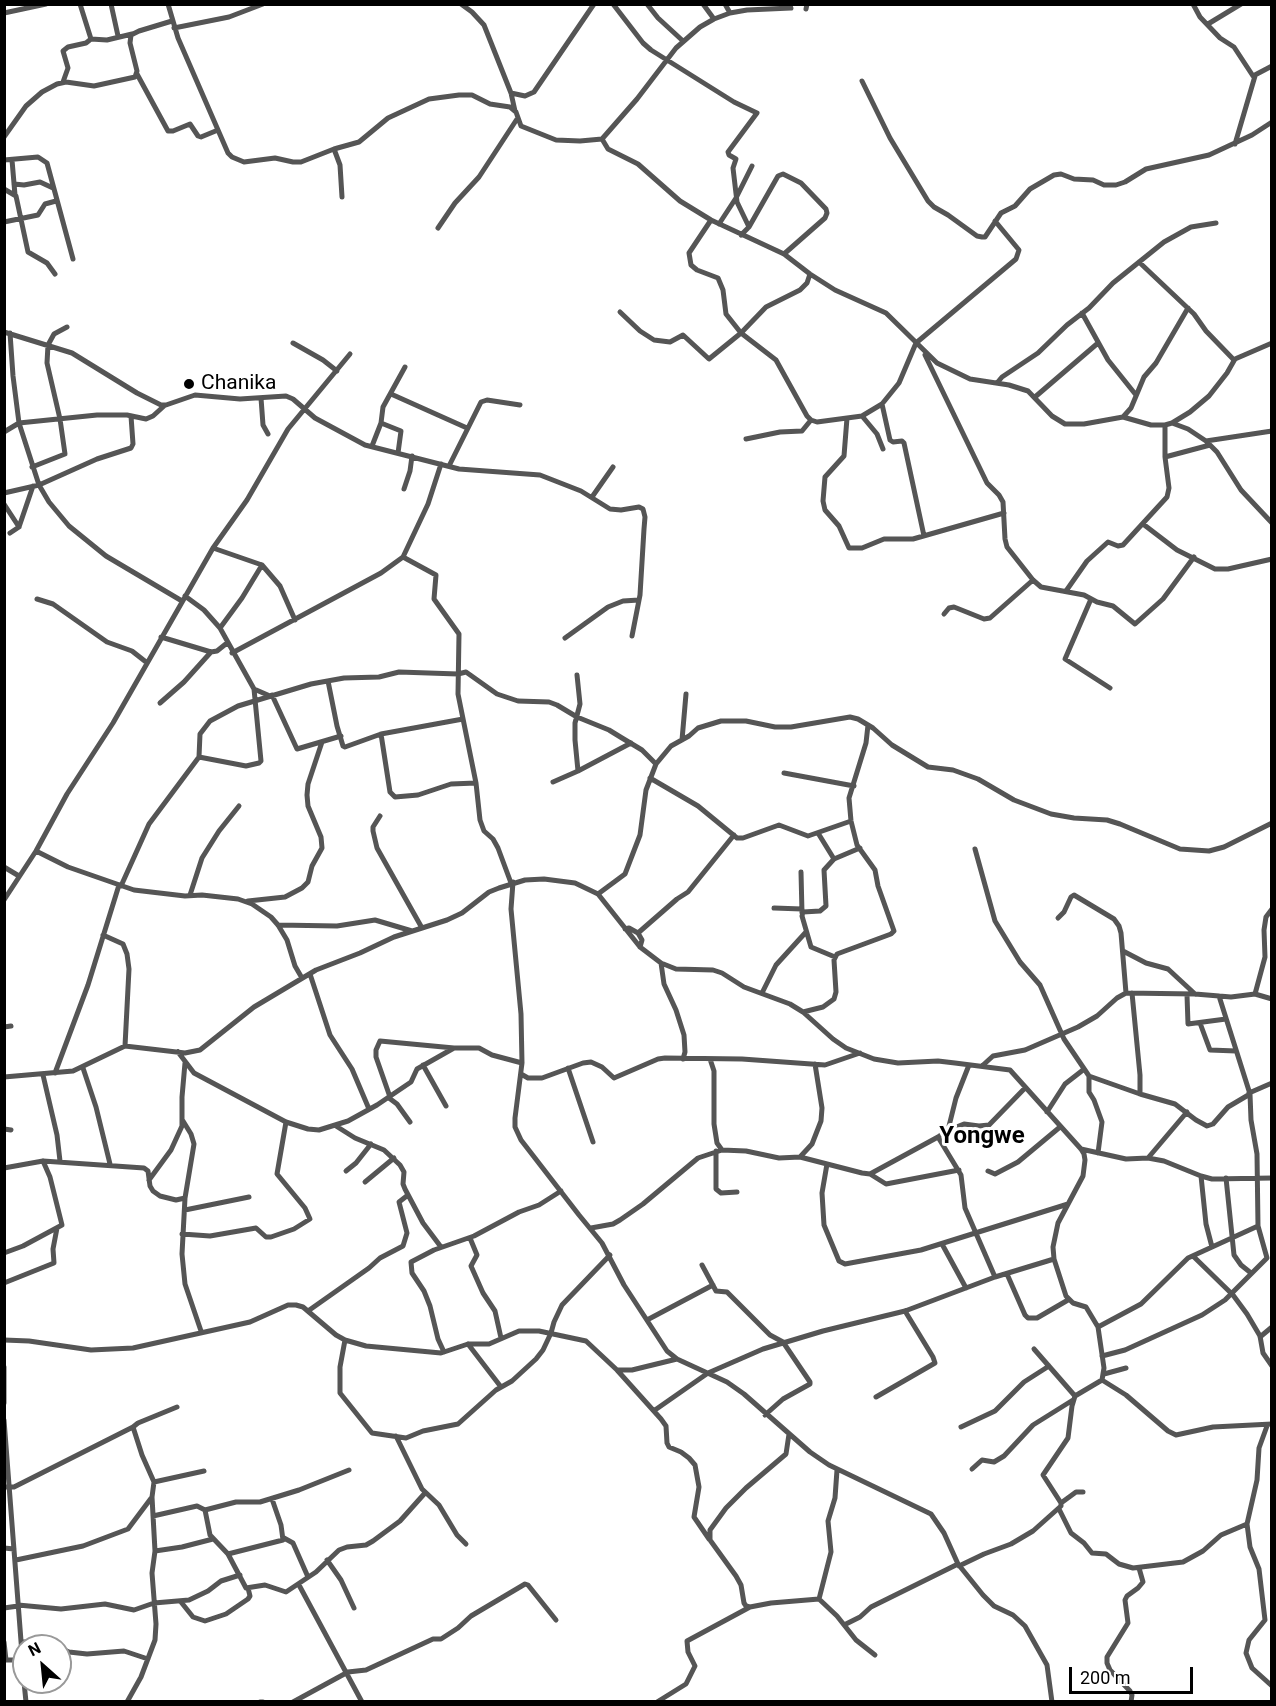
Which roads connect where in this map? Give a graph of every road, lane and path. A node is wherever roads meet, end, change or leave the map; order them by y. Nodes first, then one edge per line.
1 (46, 4) edge
2 (80, 4) edge
3 (111, 4) edge
4 (168, 4) edge
5 (262, 4) edge
6 (461, 4) edge
7 (594, 4) edge
8 (613, 4) edge
9 (646, 4) edge
10 (704, 4) edge
11 (725, 4) edge
12 (1193, 4) edge
13 (1241, 4) edge
14 (4, 6) edge
15 (777, 6) edge
16 (746, 7) edge
17 (791, 8) dead end
18 (5, 13) edge
19 (730, 13) junction
20 (714, 19) junction
21 (172, 21) junction
22 (1208, 24) junction
23 (174, 28) junction
24 (132, 34) junction
25 (118, 36) junction
26 (91, 39) junction
27 (683, 41) junction
28 (667, 60) junction
29 (1272, 66) edge
30 (137, 74) junction
31 (1255, 76) junction
32 (862, 81) dead end
33 (63, 82) junction
34 (512, 93) junction
35 (516, 115) junction
36 (1272, 122) edge
37 (218, 130) junction
38 (4, 137) edge
39 (602, 139) junction
40 (1235, 144) junction
41 (334, 149) junction
42 (12, 159) junction
43 (4, 160) edge
44 (752, 166) dead end
45 (14, 184) junction
46 (53, 188) junction
47 (4, 189) edge
48 (15, 195) junction
49 (342, 196) dead end
50 (736, 198) junction
51 (56, 201) junction
52 (20, 218) junction
53 (711, 220) junction
54 (995, 221) junction
55 (4, 222) edge
56 (1216, 223) dead end
57 (719, 224) junction
58 (748, 227) junction
59 (438, 228) dead end
60 (741, 235) junction
61 (784, 254) junction
62 (73, 259) dead end
63 (1139, 262) junction
64 (56, 274) dead end
65 (810, 274) junction
66 (1188, 308) junction
67 (620, 312) dead end
68 (1082, 313) junction
69 (67, 327) dead end
70 (7, 333) edge
71 (741, 333) junction
72 (293, 343) dead end
73 (916, 343) junction
74 (1098, 343) junction
75 (1272, 343) edge
76 (48, 345) junction
77 (923, 350) junction
78 (350, 354) dead end
79 (1234, 360) junction
80 (405, 367) dead end
81 (1015, 368) junction
82 (337, 371) junction
83 (997, 383) junction
84 (1009, 385) junction
85 (391, 394) junction
86 (1136, 395) junction
87 (1035, 397) junction
88 (261, 398) junction
89 (882, 404) junction
90 (520, 405) dead end
91 (164, 406) junction
92 (304, 409) junction
93 (131, 416) junction
94 (862, 416) junction
95 (1123, 417) junction
96 (847, 418) junction
97 (60, 419) junction
98 (811, 420) junction
99 (19, 423) junction
100 (381, 423) junction
101 (1173, 423) junction
102 (1165, 425) junction
103 (467, 428) junction
104 (1272, 431) edge
105 (4, 432) edge
106 (268, 434) dead end
107 (746, 440) dead end
108 (1208, 443) junction
109 (372, 446) junction
110 (884, 449) dead end
111 (398, 453) junction
112 (412, 456) junction
113 (1166, 457) junction
114 (441, 464) junction
115 (32, 466) junction
116 (449, 466) junction
117 (613, 467) dead end
118 (36, 486) junction
119 (404, 489) dead end
120 (4, 494) edge
121 (592, 497) junction
122 (4, 504) edge
123 (1272, 510) edge
124 (1004, 513) junction
125 (1264, 515) junction
126 (1272, 523) edge
127 (1143, 524) junction
128 (19, 527) junction
129 (10, 533) dead end
130 (924, 536) junction
131 (213, 548) junction
132 (403, 557) junction
133 (1194, 557) junction
134 (1272, 559) edge
135 (262, 565) junction
136 (1033, 580) junction
137 (1066, 591) junction
138 (183, 598) junction
139 (37, 599) dead end
140 (1091, 599) junction
141 (639, 600) junction
142 (944, 614) dead end
143 (295, 620) junction
144 (220, 628) junction
145 (632, 636) dead end
146 (161, 637) junction
147 (565, 638) dead end
148 (227, 643) junction
149 (211, 652) junction
150 (232, 653) junction
151 (146, 662) junction
152 (458, 674) junction
153 (577, 675) dead end
154 (328, 681) junction
155 (1110, 688) dead end
156 (254, 689) junction
157 (686, 694) dead end
158 (271, 695) junction
159 (256, 701) junction
160 (160, 703) dead end
161 (577, 717) junction
162 (463, 718) junction
163 (868, 725) junction
164 (381, 734) junction
165 (340, 736) junction
166 (682, 740) junction
167 (322, 742) junction
168 (631, 743) junction
169 (199, 757) junction
170 (656, 764) junction
171 (578, 771) junction
172 (784, 773) dead end
173 (650, 778) junction
174 (553, 782) dead end
175 (476, 783) junction
176 (854, 786) junction
177 (239, 806) dead end
178 (380, 816) dead end
179 (851, 821) junction
180 (1272, 823) edge
181 (818, 833) junction
182 (734, 835) junction
183 (860, 848) junction
184 (975, 849) dead end
185 (36, 851) junction
186 (834, 859) junction
187 (4, 867) edge
188 (801, 872) dead end
189 (19, 876) junction
190 (512, 883) junction
191 (120, 885) junction
192 (598, 894) junction
193 (190, 895) junction
194 (4, 900) edge
195 (246, 902) junction
196 (774, 908) dead end
197 (1272, 909) edge
198 (802, 911) junction
199 (1058, 918) dead end
200 (278, 925) junction
201 (422, 928) junction
202 (625, 929) junction
203 (413, 931) junction
204 (806, 932) junction
205 (638, 933) junction
206 (103, 935) junction
207 (640, 947) junction
208 (1123, 951) junction
209 (835, 957) junction
210 (662, 963) junction
211 (310, 974) junction
212 (302, 978) junction
213 (762, 993) junction
214 (1129, 993) junction
215 (1195, 994) junction
216 (1255, 994) junction
217 (1187, 995) junction
218 (1219, 996) junction
219 (1272, 999) edge
220 (803, 1012) junction
221 (1226, 1019) junction
222 (1200, 1023) junction
223 (1062, 1034) junction
224 (125, 1046) junction
225 (454, 1048) junction
226 (1236, 1051) junction
227 (178, 1052) junction
228 (860, 1053) junction
229 (683, 1059) junction
230 (710, 1059) junction
231 (185, 1063) junction
232 (522, 1063) junction
233 (815, 1064) junction
234 (423, 1065) junction
235 (969, 1065) junction
236 (982, 1066) junction
237 (83, 1068) junction
238 (568, 1068) junction
239 (1083, 1070) junction
240 (56, 1073) junction
241 (43, 1074) junction
242 (521, 1074) junction
243 (1089, 1076) junction
244 (4, 1077) edge
245 (1272, 1083) edge
246 (1025, 1088) junction
247 (1140, 1094) junction
248 (1250, 1094) junction
249 (389, 1097) junction
250 (446, 1106) dead end
251 (369, 1109) junction
252 (1047, 1112) junction
253 (1187, 1112) junction
254 (183, 1121) junction
255 (286, 1122) junction
256 (410, 1122) dead end
257 (336, 1126) junction
258 (1060, 1127) junction
259 (948, 1130) junction
260 (938, 1137) junction
261 (593, 1143) dead end
262 (370, 1144) junction
263 (1081, 1149) junction
264 (719, 1150) junction
265 (1098, 1153) junction
266 (800, 1157) junction
267 (394, 1158) junction
268 (1148, 1158) junction
269 (43, 1161) junction
270 (60, 1161) junction
271 (110, 1164) junction
272 (827, 1164) junction
273 (4, 1168) edge
274 (959, 1170) junction
275 (346, 1171) dead end
276 (988, 1171) dead end
277 (870, 1174) junction
278 (1201, 1176) junction
279 (1226, 1178) junction
280 (1272, 1178) edge
281 (1257, 1179) junction
282 (149, 1180) junction
283 (365, 1182) dead end
284 (561, 1191) junction
285 (737, 1192) dead end
286 (408, 1195) junction
287 (249, 1197) dead end
288 (185, 1198) junction
289 (1068, 1204) junction
290 (184, 1210) junction
291 (1258, 1226) junction
292 (57, 1228) junction
293 (591, 1228) junction
294 (976, 1233) junction
295 (182, 1234) junction
296 (1233, 1237) junction
297 (470, 1238) junction
298 (942, 1244) junction
299 (441, 1247) junction
300 (1212, 1247) junction
301 (4, 1253) edge
302 (610, 1255) junction
303 (1194, 1257) junction
304 (1267, 1258) junction
305 (1054, 1259) junction
306 (702, 1265) dead end
307 (1272, 1265) edge
308 (1251, 1273) junction
309 (1007, 1274) junction
310 (996, 1277) junction
311 (4, 1283) edge
312 (713, 1285) junction
313 (966, 1288) junction
314 (1231, 1293) junction
315 (1068, 1300) junction
316 (308, 1311) junction
317 (905, 1311) junction
318 (647, 1320) junction
319 (1098, 1327) junction
320 (1272, 1327) edge
321 (201, 1331) junction
322 (551, 1334) junction
323 (1260, 1337) junction
324 (501, 1338) junction
325 (4, 1340) edge
326 (345, 1340) junction
327 (783, 1342) junction
328 (468, 1344) junction
329 (1034, 1349) dead end
330 (444, 1352) junction
331 (1102, 1356) junction
332 (678, 1359) junction
333 (1049, 1366) junction
334 (1272, 1366) edge
335 (4, 1367) edge
336 (1126, 1368) dead end
337 (617, 1370) junction
338 (708, 1372) junction
339 (1103, 1377) junction
340 (501, 1387) junction
341 (876, 1397) dead end
342 (1074, 1398) junction
343 (4, 1403) edge
344 (177, 1407) dead end
345 (655, 1410) junction
346 (765, 1415) junction
347 (4, 1420) edge
348 (1269, 1425) edge
349 (133, 1427) junction
350 (961, 1427) dead end
351 (789, 1434) junction
352 (396, 1436) junction
353 (972, 1469) dead end
354 (349, 1470) dead end
355 (837, 1470) junction
356 (204, 1471) dead end
357 (154, 1482) junction
358 (7, 1487) edge
359 (1083, 1492) dead end
360 (425, 1493) junction
361 (152, 1497) junction
362 (272, 1499) junction
363 (1060, 1506) junction
364 (205, 1510) junction
365 (153, 1516) junction
366 (1248, 1524) junction
367 (284, 1538) junction
368 (213, 1539) junction
369 (710, 1540) junction
370 (466, 1544) dead end
371 (4, 1548) edge
372 (14, 1549) junction
373 (155, 1551) junction
374 (228, 1554) junction
375 (16, 1560) junction
376 (327, 1560) junction
377 (959, 1565) junction
378 (1139, 1569) junction
379 (240, 1575) junction
380 (309, 1577) junction
381 (299, 1585) junction
382 (248, 1588) junction
383 (819, 1599) junction
384 (181, 1602) junction
385 (154, 1603) junction
386 (18, 1605) junction
387 (750, 1607) junction
388 (4, 1608) edge
389 (354, 1608) dead end
390 (1272, 1608) edge
391 (1264, 1612) junction
392 (556, 1620) dead end
393 (844, 1625) junction
394 (21, 1634) edge
395 (4, 1642) edge
396 (72, 1652) edge
397 (875, 1655) dead end
398 (148, 1659) junction
399 (5, 1660) edge
400 (348, 1672) junction
401 (1272, 1686) edge
402 (127, 1701) edge
403 (293, 1701) edge
404 (362, 1701) edge
405 (657, 1701) edge
406 (1052, 1701) edge
407 (1131, 1701) edge

1 - 18 street
2 - 26 street
3 - 25 street
4 - 21 street
5 - 23 street
6 - 34 street
7 - 34 street
8 - 28 street
9 - 27 street
10 - 20 street
11 - 19 street
12 - 22 street
13 - 22 street
14 - 18 street
15 - 16 street
15 - 17 street
16 - 19 street
19 - 20 street
20 - 27 street
21 - 23 street
21 - 24 street
22 - 31 street
23 - 37 street
24 - 25 street
24 - 30 street
25 - 26 street
26 - 33 street
27 - 28 street
28 - 39 street
28 - 50 street
29 - 31 street
30 - 33 street
30 - 37 street
31 - 40 street
32 - 54 street
33 - 38 street
34 - 35 street
35 - 39 street
35 - 41 street
35 - 59 street
36 - 40 street
37 - 41 street
39 - 53 street
40 - 54 street
41 - 49 street
42 - 43 street
42 - 45 street
42 - 46 street
44 - 50 street
45 - 46 street
45 - 48 street
46 - 51 street
47 - 48 street
48 - 52 street
50 - 57 street
50 - 58 street
51 - 52 street
51 - 62 street
52 - 55 street
52 - 64 street
53 - 57 street
53 - 71 street
54 - 73 street
56 - 63 street
57 - 60 street
58 - 60 street
58 - 61 street
60 - 61 street
61 - 65 street
63 - 66 street
63 - 68 street
65 - 71 street
65 - 73 street
66 - 79 street
66 - 86 street
67 - 71 street
68 - 74 street
68 - 81 street
69 - 76 street
70 - 76 street
70 - 99 street
71 - 98 street
72 - 82 street
73 - 77 street
73 - 89 street
74 - 86 street
74 - 87 street
75 - 79 street
76 - 91 street
76 - 97 street
77 - 83 street
77 - 124 street
78 - 82 street
79 - 101 street
80 - 85 street
81 - 83 street
81 - 84 street
82 - 92 street
83 - 84 street
84 - 87 street
85 - 100 street
85 - 103 street
86 - 95 street
87 - 95 street
88 - 91 street
88 - 92 street
88 - 106 street
89 - 94 street
89 - 130 street
90 - 103 street
91 - 93 street
92 - 109 street
92 - 131 street
93 - 97 street
93 - 118 street
94 - 96 street
94 - 110 street
95 - 102 street
96 - 98 street
96 - 130 street
97 - 99 street
97 - 115 street
98 - 107 street
99 - 105 street
99 - 115 street
100 - 109 street
100 - 111 street
101 - 102 street
101 - 108 street
102 - 113 street
103 - 116 street
104 - 108 street
108 - 113 street
108 - 125 street
109 - 111 street
111 - 112 street
112 - 114 street
112 - 119 street
113 - 127 street
114 - 116 street
114 - 132 street
115 - 118 street
116 - 121 street
117 - 121 street
118 - 120 street
118 - 128 street
118 - 138 street
121 - 141 street
122 - 128 street
123 - 125 street
124 - 130 street
124 - 136 street
125 - 126 street
127 - 133 street
127 - 137 street
128 - 129 street
131 - 135 street
131 - 138 street
132 - 143 street
132 - 152 street
133 - 134 street
133 - 140 street
135 - 143 street
135 - 144 street
136 - 137 street
136 - 142 street
137 - 140 street
138 - 144 street
138 - 146 street
139 - 151 street
140 - 155 street
141 - 145 street
141 - 147 street
143 - 150 street
144 - 148 street
146 - 149 street
146 - 151 street
148 - 149 street
148 - 150 street
149 - 160 street
150 - 156 street
151 - 185 street
152 - 154 street
152 - 161 street
152 - 162 street
153 - 161 street
154 - 158 street
154 - 165 street
156 - 158 street
156 - 159 street
157 - 166 street
158 - 159 street
158 - 167 street
159 - 169 street
159 - 169 street
161 - 168 street
161 - 171 street
162 - 164 street
162 - 175 street
163 - 166 street
163 - 176 street
163 - 180 street
164 - 165 street
164 - 175 street
165 - 167 street
166 - 170 street
167 - 195 street
168 - 170 street
168 - 171 street
169 - 191 street
170 - 173 street
171 - 174 street
172 - 176 street
173 - 182 street
173 - 192 street
175 - 190 street
176 - 179 street
177 - 193 street
178 - 201 street
179 - 181 street
179 - 183 street
181 - 182 street
181 - 186 street
182 - 205 street
183 - 186 street
183 - 209 street
184 - 223 street
185 - 189 street
185 - 191 street
186 - 198 street
187 - 189 street
188 - 198 street
189 - 194 street
190 - 192 street
190 - 201 street
190 - 232 street
191 - 193 street
191 - 206 street
192 - 202 street
193 - 195 street
195 - 200 street
196 - 198 street
197 - 216 street
198 - 204 street
199 - 208 street
200 - 203 street
200 - 212 street
201 - 203 street
202 - 205 street
202 - 207 street
203 - 211 street
204 - 209 street
204 - 213 street
205 - 207 street
206 - 224 street
206 - 240 street
207 - 210 street
208 - 214 street
208 - 215 street
209 - 220 street
210 - 213 street
210 - 229 street
211 - 212 street
211 - 251 street
212 - 227 street
213 - 220 street
214 - 217 street
214 - 223 street
214 - 247 street
215 - 217 street
215 - 218 street
216 - 218 street
216 - 219 street
217 - 222 street
218 - 221 street
220 - 228 street
221 - 222 street
221 - 226 street
222 - 226 street
223 - 236 street
223 - 239 street
224 - 227 street
224 - 237 street
225 - 232 street
225 - 234 street
225 - 249 street
226 - 248 street
227 - 231 street
228 - 233 street
228 - 235 street
229 - 230 street
229 - 238 street
230 - 233 street
230 - 264 street
231 - 254 street
231 - 255 street
232 - 242 street
233 - 266 street
234 - 249 street
234 - 250 street
235 - 236 street
235 - 259 street
236 - 246 street
237 - 240 street
237 - 271 street
238 - 242 street
238 - 261 street
239 - 243 street
239 - 252 street
240 - 241 street
241 - 244 street
241 - 270 street
242 - 284 street
243 - 247 street
243 - 265 street
245 - 248 street
246 - 252 street
246 - 259 street
247 - 253 street
248 - 253 street
248 - 281 street
249 - 251 street
249 - 256 street
251 - 257 street
252 - 258 street
253 - 268 street
254 - 282 street
254 - 288 street
255 - 257 street
255 - 295 street
257 - 262 street
258 - 263 street
258 - 276 street
259 - 260 street
260 - 274 street
260 - 277 street
262 - 267 street
262 - 275 street
263 - 265 street
263 - 289 street
264 - 266 street
264 - 285 street
264 - 293 street
265 - 268 street
266 - 272 street
267 - 283 street
267 - 286 street
268 - 278 street
269 - 270 street
269 - 273 street
269 - 292 street
270 - 271 street
271 - 282 street
272 - 277 street
272 - 298 street
274 - 277 street
274 - 294 street
278 - 279 street
278 - 300 street
279 - 281 street
279 - 296 street
280 - 281 street
281 - 291 street
282 - 288 street
284 - 293 street
284 - 297 street
286 - 299 street
286 - 316 street
287 - 290 street
288 - 290 street
289 - 294 street
289 - 305 street
290 - 295 street
291 - 296 street
291 - 304 street
292 - 301 street
292 - 311 street
293 - 302 street
294 - 298 street
294 - 310 street
295 - 321 street
296 - 300 street
296 - 308 street
297 - 299 street
297 - 324 street
298 - 313 street
299 - 330 street
300 - 303 street
302 - 318 street
302 - 322 street
303 - 314 street
303 - 319 street
304 - 307 street
304 - 308 street
305 - 309 street
305 - 315 street
306 - 312 street
308 - 314 street
309 - 310 street
309 - 315 street
310 - 313 street
312 - 318 street
312 - 327 street
313 - 317 street
314 - 323 street
314 - 331 street
315 - 319 street
316 - 321 street
316 - 326 street
317 - 327 street
317 - 341 street
318 - 332 street
319 - 331 street
320 - 323 street
321 - 325 street
322 - 324 street
322 - 337 street
322 - 340 street
323 - 334 street
324 - 328 street
326 - 330 street
326 - 352 street
327 - 338 street
327 - 346 street
328 - 330 street
328 - 340 street
329 - 333 street
331 - 339 street
332 - 337 street
332 - 338 street
333 - 342 street
333 - 350 street
335 - 343 street
336 - 339 street
337 - 345 street
338 - 345 street
338 - 346 street
339 - 342 street
339 - 348 street
340 - 352 street
342 - 353 street
342 - 363 street
344 - 349 street
345 - 369 street
346 - 351 street
347 - 358 street
348 - 366 street
349 - 357 street
349 - 358 street
351 - 355 street
351 - 369 street
352 - 360 street
354 - 362 street
355 - 377 street
355 - 383 street
356 - 357 street
357 - 361 street
358 - 372 street
359 - 363 street
360 - 370 street
360 - 376 street
361 - 365 street
361 - 375 street
362 - 364 street
362 - 367 street
363 - 377 street
363 - 378 street
364 - 365 street
364 - 368 street
365 - 373 street
366 - 378 street
366 - 391 street
367 - 374 street
367 - 380 street
368 - 373 street
368 - 374 street
369 - 387 street
371 - 372 street
372 - 375 street
373 - 385 street
374 - 379 street
375 - 386 street
376 - 380 street
376 - 389 street
377 - 393 street
377 - 406 street
378 - 407 street
379 - 382 street
379 - 384 street
380 - 381 street
381 - 382 street
381 - 400 street
382 - 384 street
383 - 387 street
383 - 393 street
384 - 385 street
385 - 386 street
385 - 398 street
386 - 388 street
386 - 394 street
387 - 405 street
390 - 391 street
391 - 401 street
392 - 400 street
393 - 397 street
395 - 399 street
396 - 398 street
398 - 402 street
400 - 403 street
400 - 404 street

